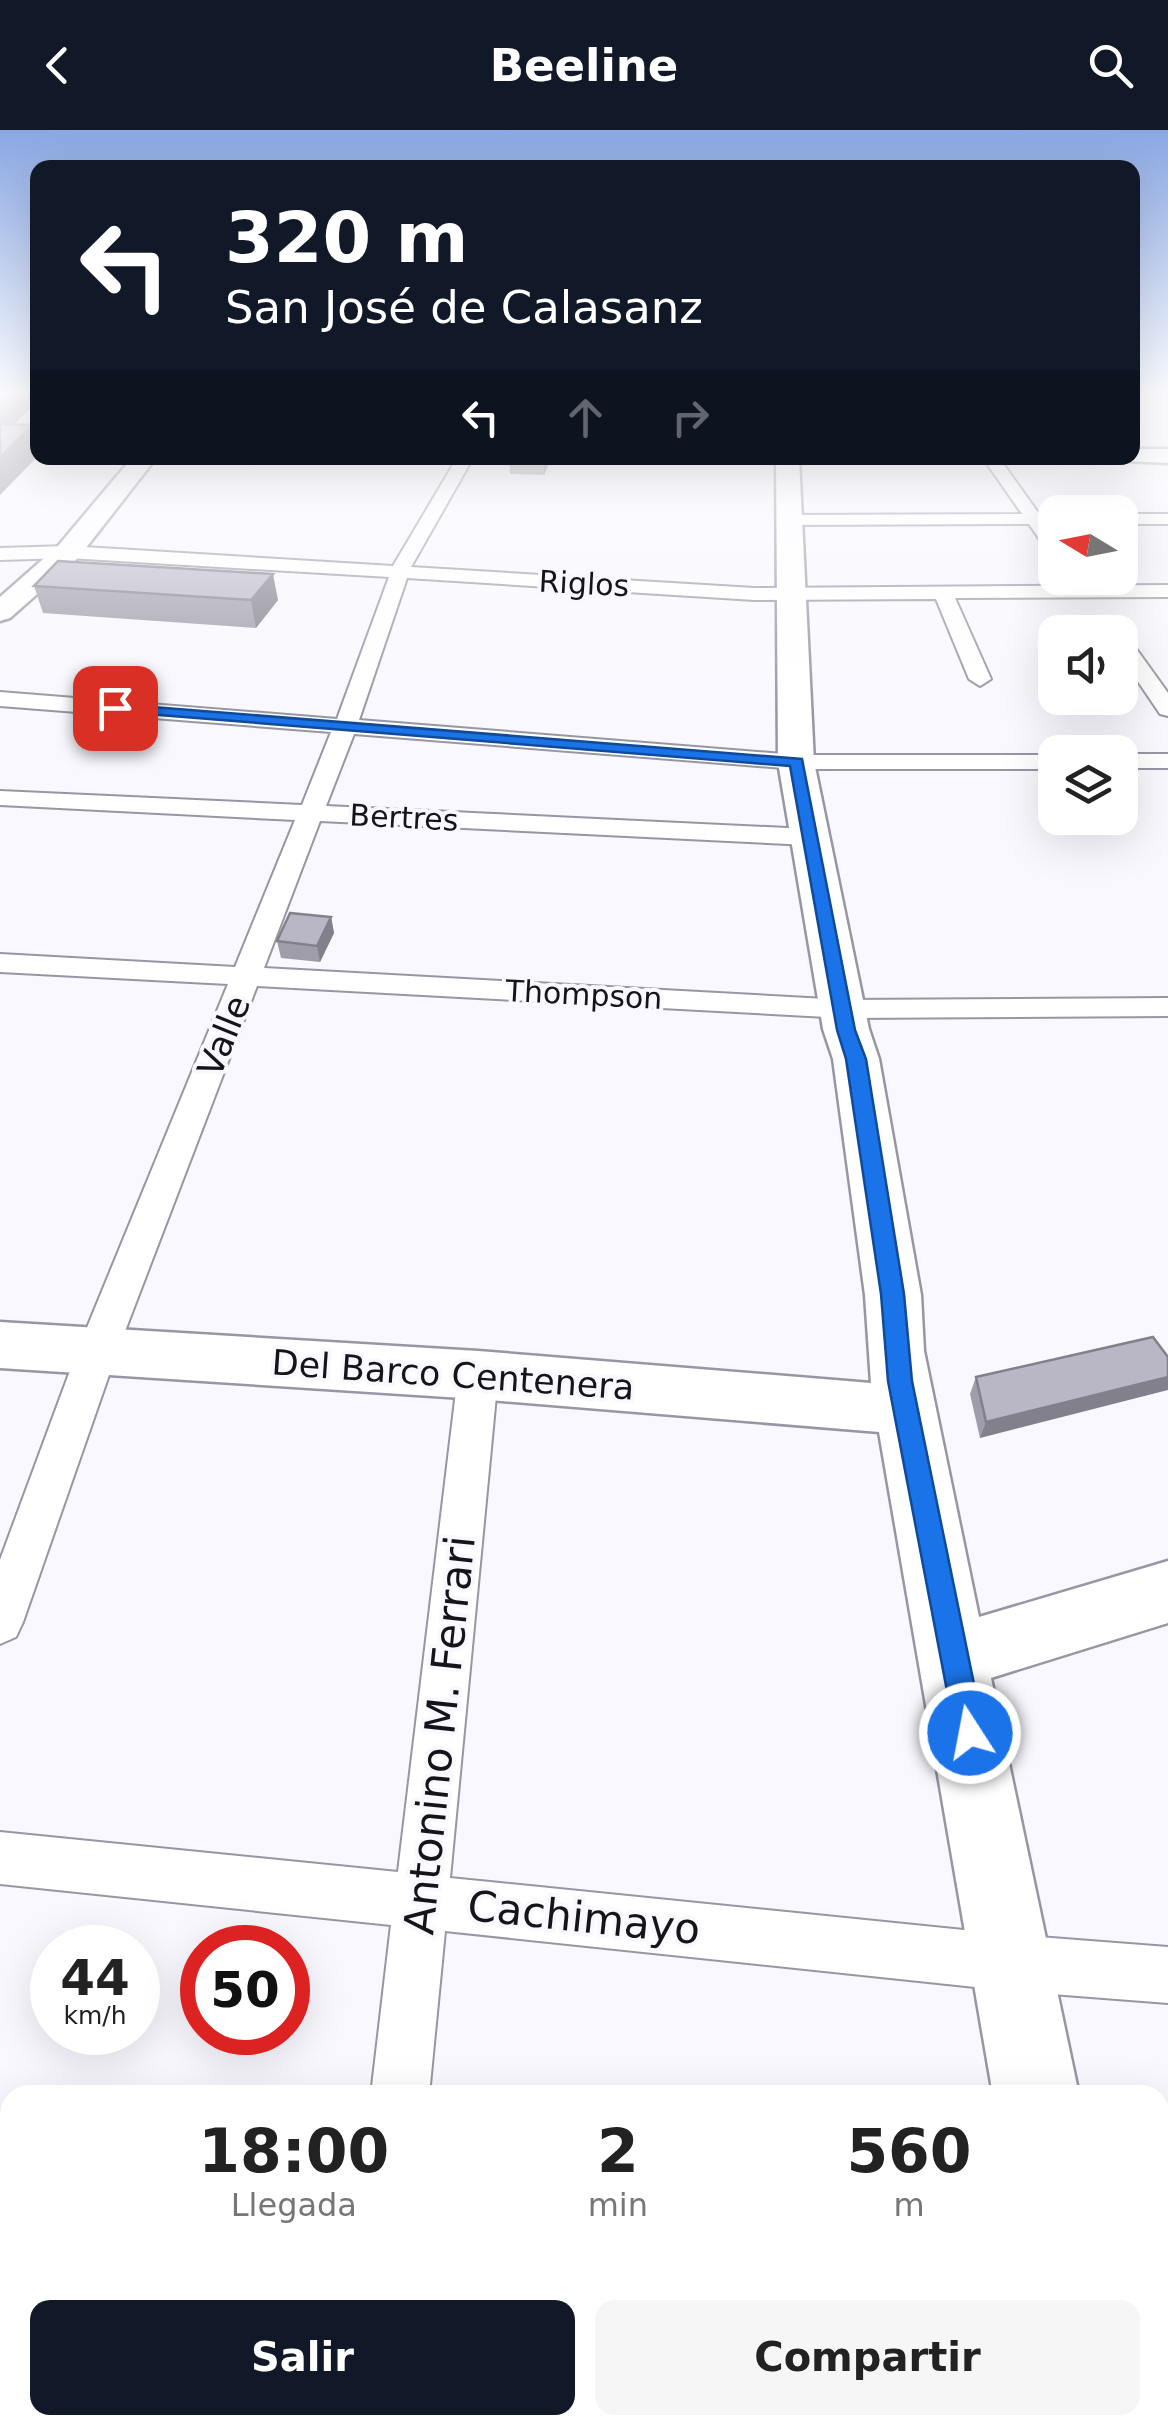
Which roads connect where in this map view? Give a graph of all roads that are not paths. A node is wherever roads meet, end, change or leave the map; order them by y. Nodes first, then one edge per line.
1 (112, 498) edge
2 (443, 498) edge
3 (787, 498) edge
4 (1018, 498) edge
5 (1168, 518) edge
6 (1138, 519) edge
7 (787, 520) junction
8 (1033, 520) junction
9 (1038, 520) edge
10 (1038, 527) edge
11 (68, 552) junction
12 (0, 554) edge
13 (401, 573) junction
14 (1038, 587) edge
15 (1138, 589) edge
16 (1168, 591) edge
17 (943, 593) junction
18 (789, 594) junction
19 (1, 610) edge
20 (1138, 666) edge
21 (980, 679) dead end
22 (0, 698) edge
23 (1168, 709) edge
24 (346, 726) junction
25 (796, 762) junction
26 (1038, 762) edge
27 (1138, 762) edge
28 (1168, 762) edge
29 (0, 798) edge
30 (309, 814) junction
31 (808, 837) junction
32 (0, 963) edge
33 (248, 978) junction
34 (1168, 1006) edge
35 (845, 1019) junction
36 (0, 1345) edge
37 (97, 1352) junction
38 (478, 1375) junction
39 (900, 1381) junction
40 (1168, 1592) edge
41 (0, 1622) edge
42 (955, 1656) junction
43 (0, 1858) edge
44 (420, 1900) junction
45 (1013, 1963) junction
46 (1168, 1975) edge
47 (401, 2085) edge
48 (1034, 2085) edge

1 - 11 main road
2 - 13 street, Valle
3 - 7 main road
4 - 8 street
5 - 6 street
7 - 8 street
7 - 18 main road
8 - 9 street
8 - 10 street
11 - 12 street, Riglos
11 - 13 street, Riglos
11 - 19 main road
13 - 18 street, Riglos
13 - 24 street, Valle
14 - 17 street, Riglos
15 - 16 street, Riglos
17 - 18 street, Riglos
17 - 21 street
18 - 25 main road
20 - 23 street
22 - 24 street
24 - 25 street
24 - 30 street, Valle
25 - 26 street
25 - 31 main road
27 - 28 street
29 - 30 street, Bertres
30 - 31 street, Bertres
30 - 33 street, Valle
31 - 35 main road
32 - 33 street, Thompson
33 - 35 street, Thompson
33 - 37 street, Valle
34 - 35 street, Thompson
35 - 39 main road
36 - 37 main road, Del Barco Centenera
37 - 38 main road, Del Barco Centenera
37 - 41 street, Valle
38 - 39 main road, Del Barco Centenera
38 - 44 street, Antonino M. Ferrari
39 - 42 main road
40 - 42 main road
42 - 45 main road
43 - 44 street, Cachimayo
44 - 45 street, Cachimayo
44 - 47 street, Antonino M. Ferrari
45 - 46 street, Cachimayo
45 - 48 main road

